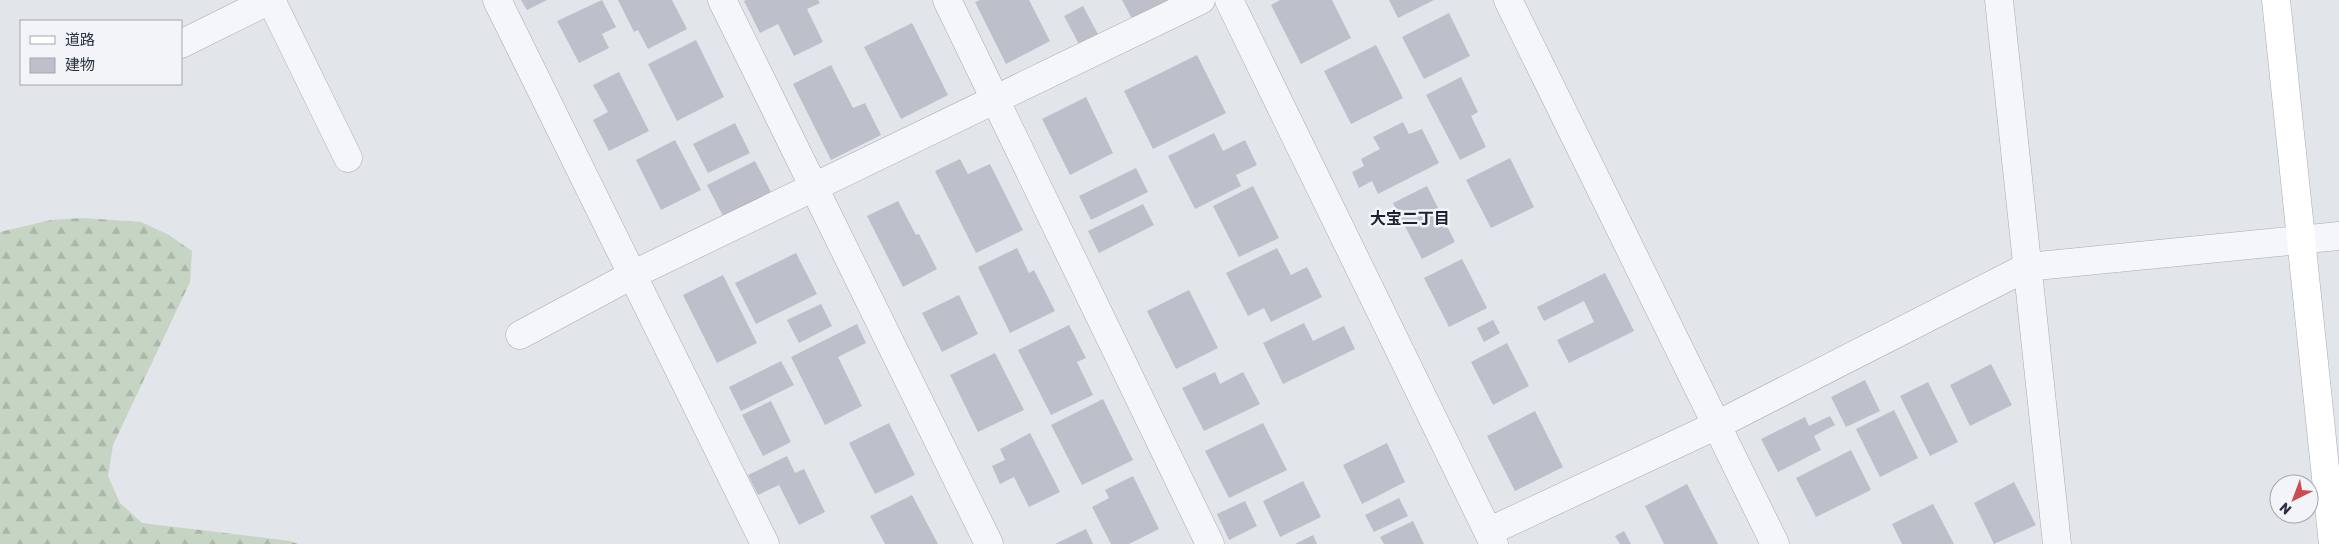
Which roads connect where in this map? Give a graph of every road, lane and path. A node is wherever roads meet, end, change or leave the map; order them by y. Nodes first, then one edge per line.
1 (270, 0) edge
2 (497, 0) edge
3 (722, 0) edge
4 (947, 0) edge
5 (1201, 0) edge
6 (1229, 0) edge
7 (1508, 0) edge
8 (1999, 0) edge
9 (2276, 0) edge
10 (182, 44) edge
11 (996, 100) junction
12 (348, 158) dead end
13 (815, 186) junction
14 (2339, 236) edge
15 (2302, 241) junction
16 (2027, 267) junction
17 (632, 275) junction
18 (520, 335) dead end
19 (1717, 425) junction
20 (1491, 538) edge
21 (765, 544) edge
22 (989, 544) edge
23 (1210, 544) edge
24 (1775, 544) edge
25 (2057, 544) edge
26 (2333, 544) edge

1 - 10 street
1 - 12 street
2 - 17 street
3 - 13 street
4 - 11 street
5 - 11 street
6 - 20 street
7 - 19 street
8 - 16 street
9 - 15 street
11 - 13 street
11 - 23 street
13 - 17 street
13 - 22 street
14 - 15 street
15 - 16 street
15 - 26 street
16 - 19 street
16 - 25 street
17 - 18 street
17 - 21 street
19 - 20 street
19 - 24 street

